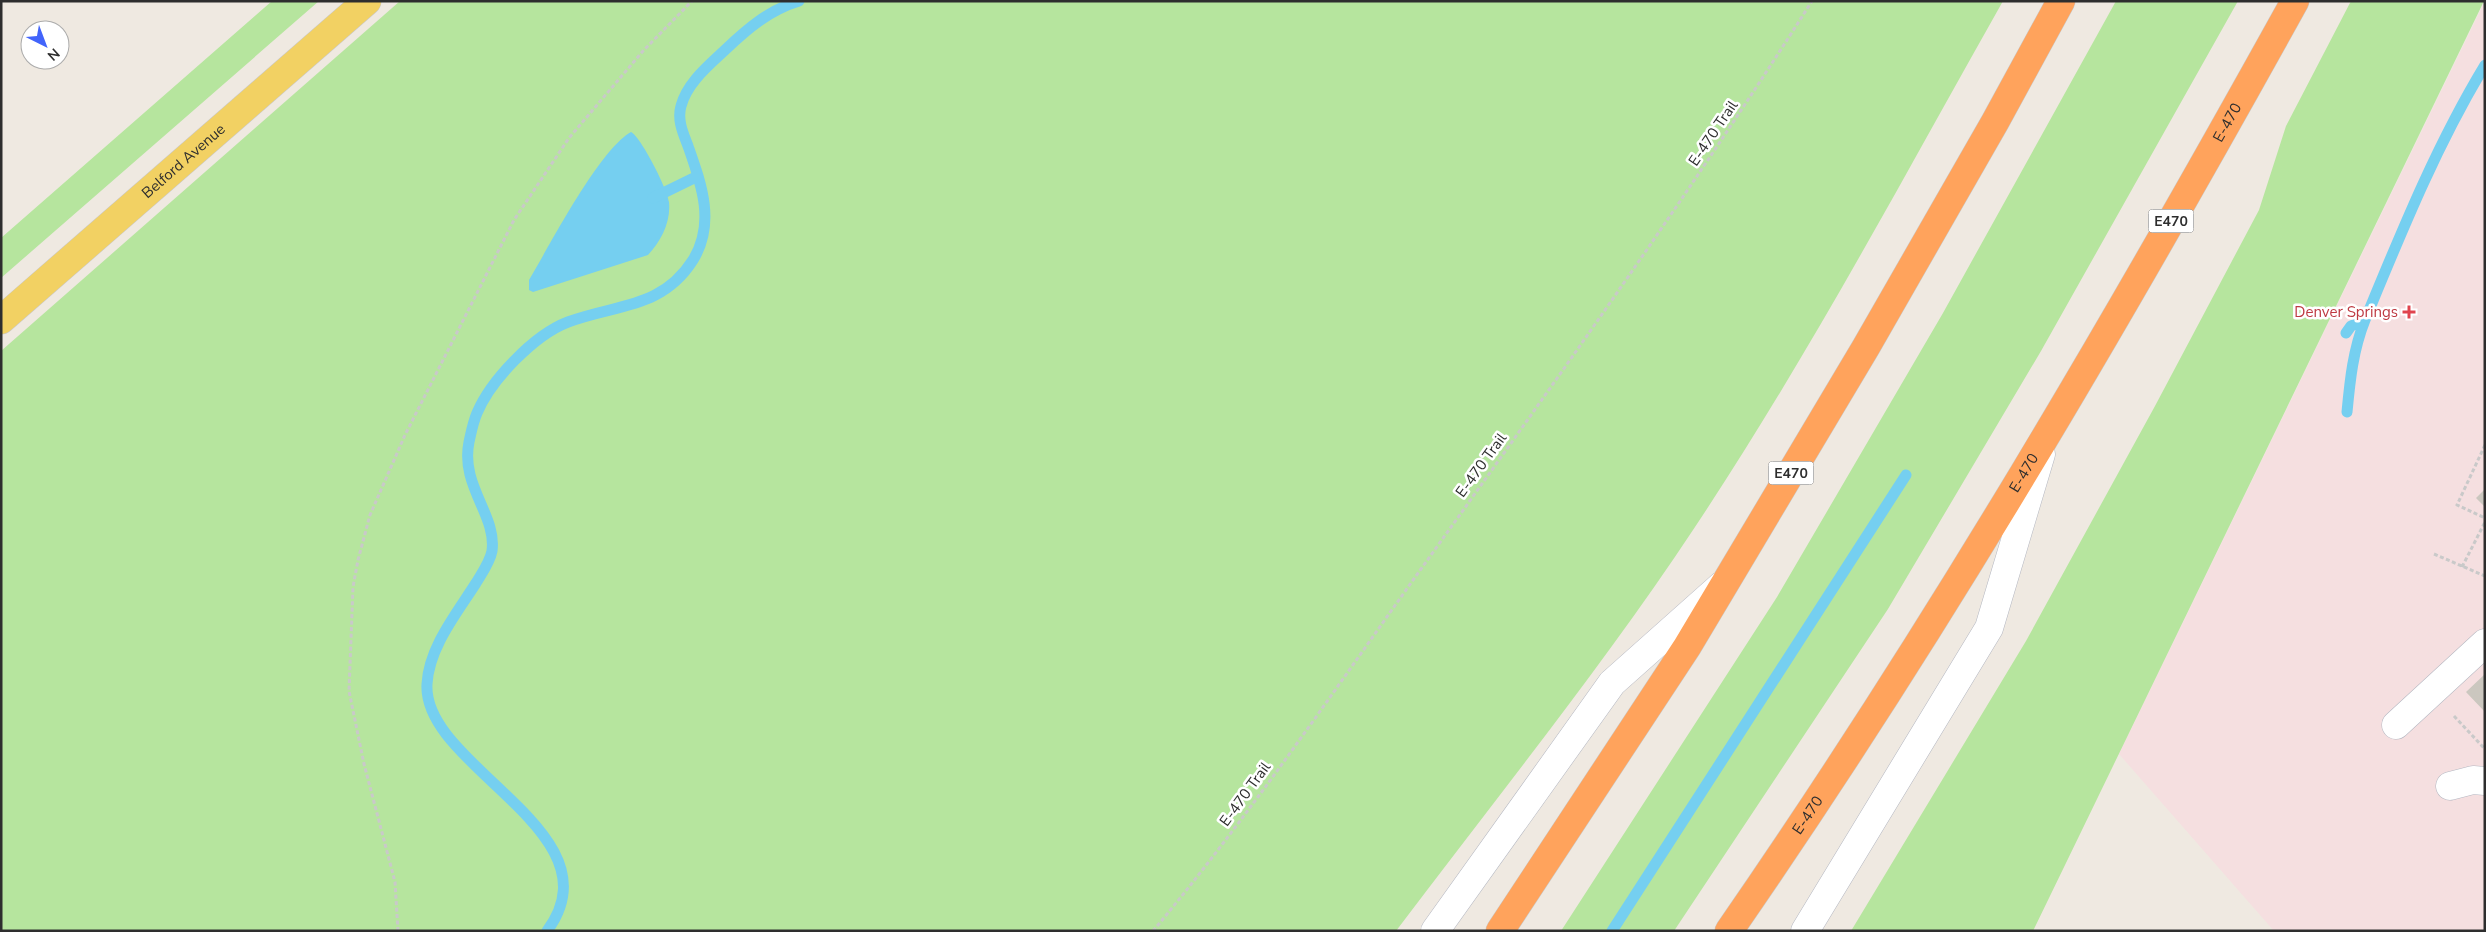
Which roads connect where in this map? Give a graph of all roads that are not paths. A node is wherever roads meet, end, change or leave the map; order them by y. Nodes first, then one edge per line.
1 (367, 1) edge
2 (2061, 1) edge
3 (2295, 1) edge
4 (1, 320) edge
5 (2045, 440) junction
6 (1727, 580) junction
7 (2485, 644) edge
8 (2396, 725) dead end
9 (2485, 781) edge
10 (2450, 786) dead end
11 (1435, 931) edge
12 (1500, 931) edge
13 (1729, 931) edge
14 (1805, 931) edge

1 - 4 main road, Belford Avenue
2 - 6 highway, E470
3 - 5 highway, E-470 / E470
5 - 13 highway, E-470 / E470
5 - 14 lane
6 - 11 lane
6 - 12 highway, E470
7 - 8 lane
9 - 10 lane

